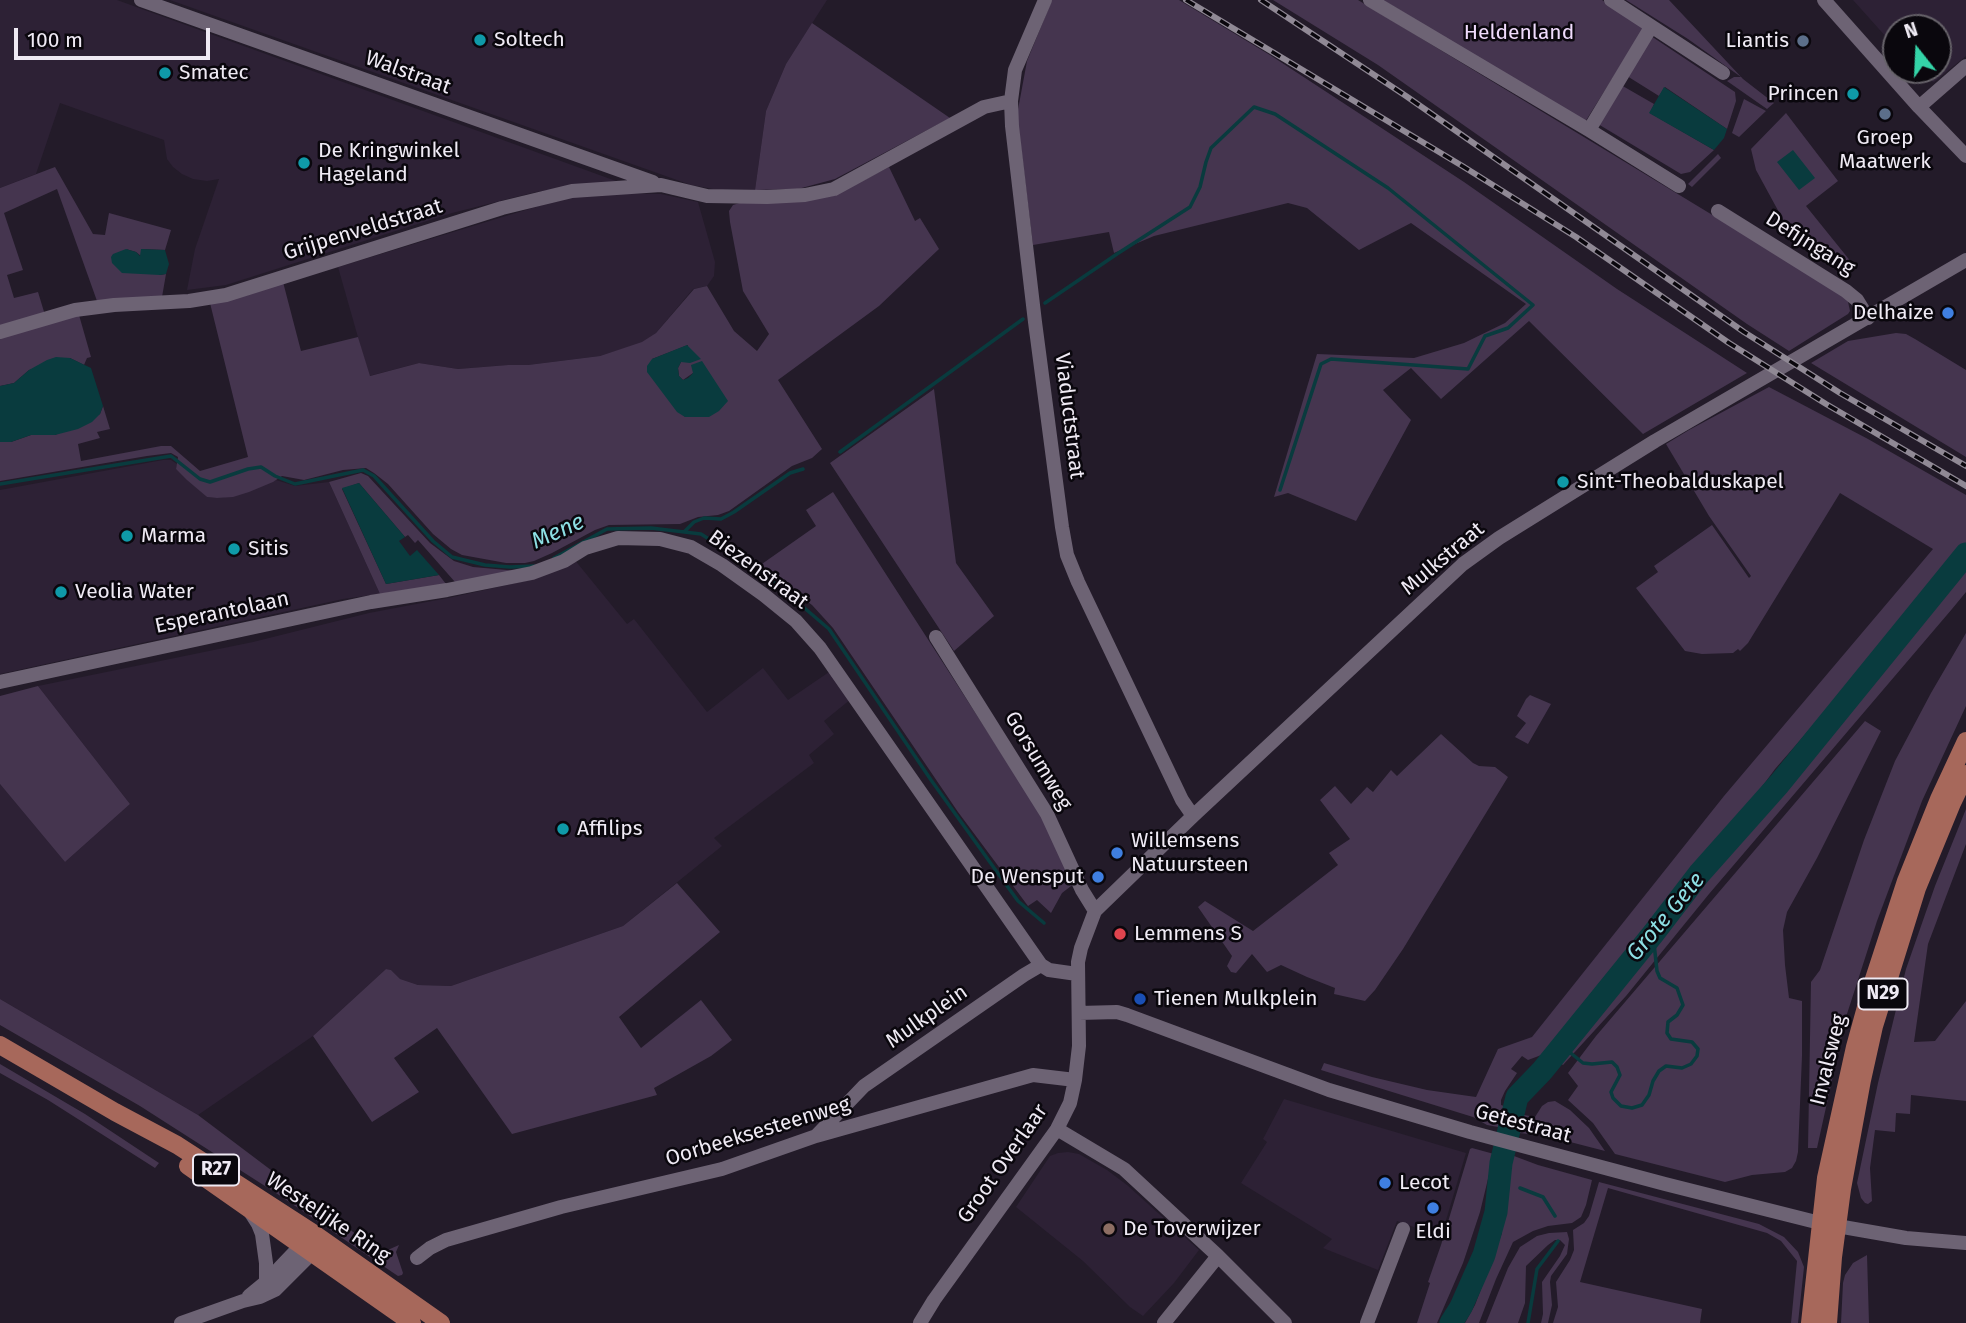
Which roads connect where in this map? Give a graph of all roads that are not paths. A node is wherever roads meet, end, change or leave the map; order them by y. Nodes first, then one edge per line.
1 (141, 0) edge
2 (1045, 0) edge
3 (1370, 0) edge
4 (1611, 0) edge
5 (1824, 0) edge
6 (1651, 27) junction
7 (1966, 66) edge
8 (1723, 73) dead end
9 (1012, 101) junction
10 (1919, 107) junction
11 (1589, 130) junction
12 (1966, 156) edge
13 (661, 185) junction
14 (1679, 186) dead end
15 (1720, 212) dead end
16 (1966, 260) edge
17 (1868, 318) junction
18 (0, 332) edge
19 (371, 603) joint
20 (936, 637) dead end
21 (0, 682) edge
22 (1966, 741) edge
23 (1966, 774) edge
24 (1193, 816) junction
25 (1095, 911) junction
26 (1041, 965) junction
27 (1077, 974) junction
28 (1079, 1013) junction
29 (0, 1045) edge
30 (1075, 1080) junction
31 (115, 1112) junction
32 (1057, 1129) junction
33 (816, 1136) junction
34 (248, 1209) junction
35 (1828, 1224) junction
36 (1403, 1229) dead end
37 (311, 1242) junction
38 (1966, 1243) edge
39 (1218, 1256) junction
40 (417, 1258) dead end
41 (267, 1282) junction
42 (243, 1301) junction
43 (181, 1323) edge
44 (412, 1323) edge
45 (441, 1323) edge
46 (920, 1323) edge
47 (1164, 1323) edge
48 (1284, 1323) edge
49 (1367, 1323) edge
50 (1810, 1323) edge
51 (1828, 1323) edge

1 - 13 street, Walstraat
2 - 9 street, Viaductstraat
3 - 11 street
4 - 6 street
5 - 10 street
6 - 8 street
6 - 11 street
7 - 10 street
9 - 13 street, Grijpenveldstraat
9 - 24 street, Viaductstraat
10 - 12 street
11 - 14 street
13 - 18 street, Grijpenveldstraat
15 - 17 street, Defijngang
16 - 17 street, Mulkstraat
17 - 24 street, Mulkstraat
19 - 21 street, Esperantolaan
19 - 26 street, Biezenstraat
20 - 25 street, Gorsumweg
22 - 35 main road, Invalsweg / N29
23 - 35 main road, Invalsweg / N29
24 - 25 street, Mulkstraat
25 - 27 street, Mulkstraat
26 - 27 street
26 - 33 street, Mulkplein
27 - 28 street, Mulkstraat
28 - 30 street, Groot Overlaar
28 - 35 street, Getestraat
29 - 31 main road, Westelijke Ring / R27
30 - 32 street, Groot Overlaar
30 - 33 street, Oorbeeksesteenweg
31 - 34 main road, Westelijke Ring / R27
31 - 37 main road, Westelijke Ring / R27
32 - 39 street
32 - 46 street, Groot Overlaar
33 - 40 street, Oorbeeksesteenweg
34 - 37 main road, Westelijke Ring / R27
34 - 41 street
35 - 38 street, Getestraat
35 - 50 main road, Invalsweg / N29
35 - 51 main road, Invalsweg / N29
36 - 49 street
37 - 41 street
37 - 42 street
37 - 44 main road, Westelijke Ring / R27
37 - 45 main road, Westelijke Ring / R27
39 - 47 street
39 - 48 street
41 - 42 street
42 - 43 street

